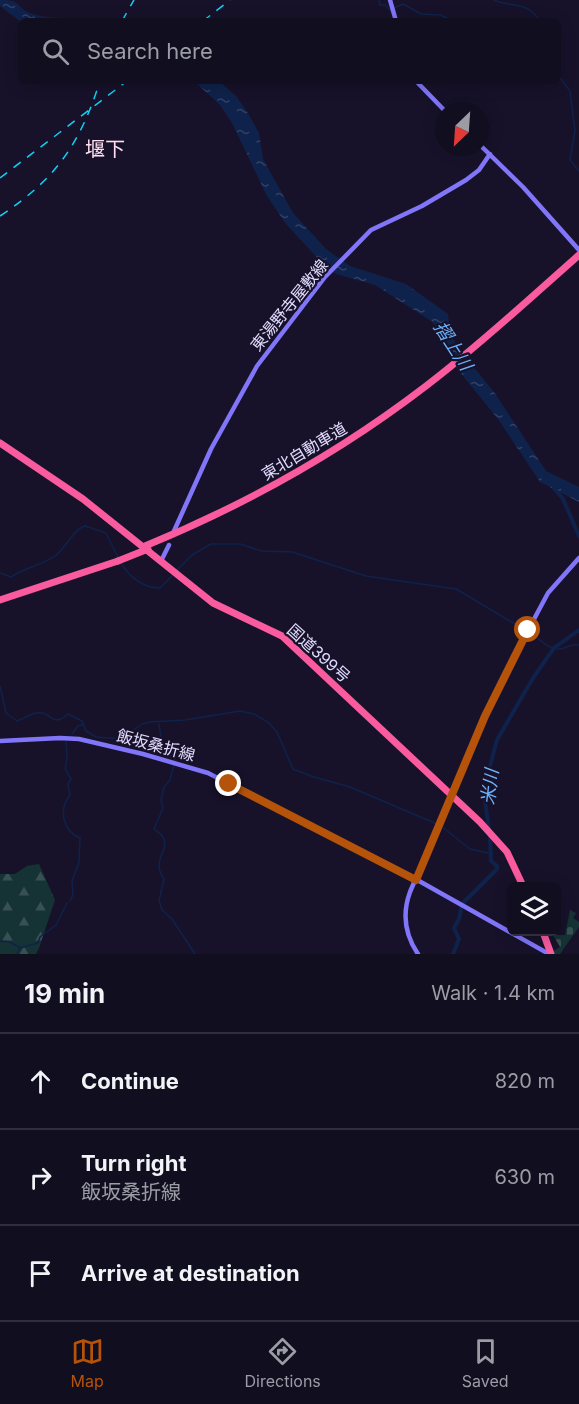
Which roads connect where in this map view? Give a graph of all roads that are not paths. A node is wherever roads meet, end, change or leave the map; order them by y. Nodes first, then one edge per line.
1 (390, 0) edge
2 (395, 18) edge
3 (419, 84) edge
4 (436, 102) edge
5 (490, 154) joint
6 (579, 249) edge
7 (579, 255) edge
8 (579, 260) edge
9 (516, 313) junction
10 (0, 443) edge
11 (174, 531) dead end
12 (170, 545) dead end
13 (579, 558) edge
14 (161, 561) junction
15 (0, 598) edge
16 (0, 741) edge
17 (451, 794) junction
18 (416, 880) junction
19 (521, 882) edge
20 (544, 936) edge
21 (417, 954) edge
22 (550, 954) edge

1 - 2 main road
3 - 4 main road
5 - 6 main road
5 - 11 main road, 東湯野寺屋敷線
7 - 9 highway, 東北自動車道
8 - 9 highway, 東北自動車道
9 - 15 highway, 東北自動車道, bridge
10 - 14 highway, 国道399号
12 - 14 main road
13 - 17 main road
14 - 17 highway, 国道399号
16 - 18 main road, 飯坂桑折線
17 - 18 main road
17 - 19 highway, 国道399号
18 - 21 main road
18 - 22 main road, 飯坂桑折線
20 - 22 highway

